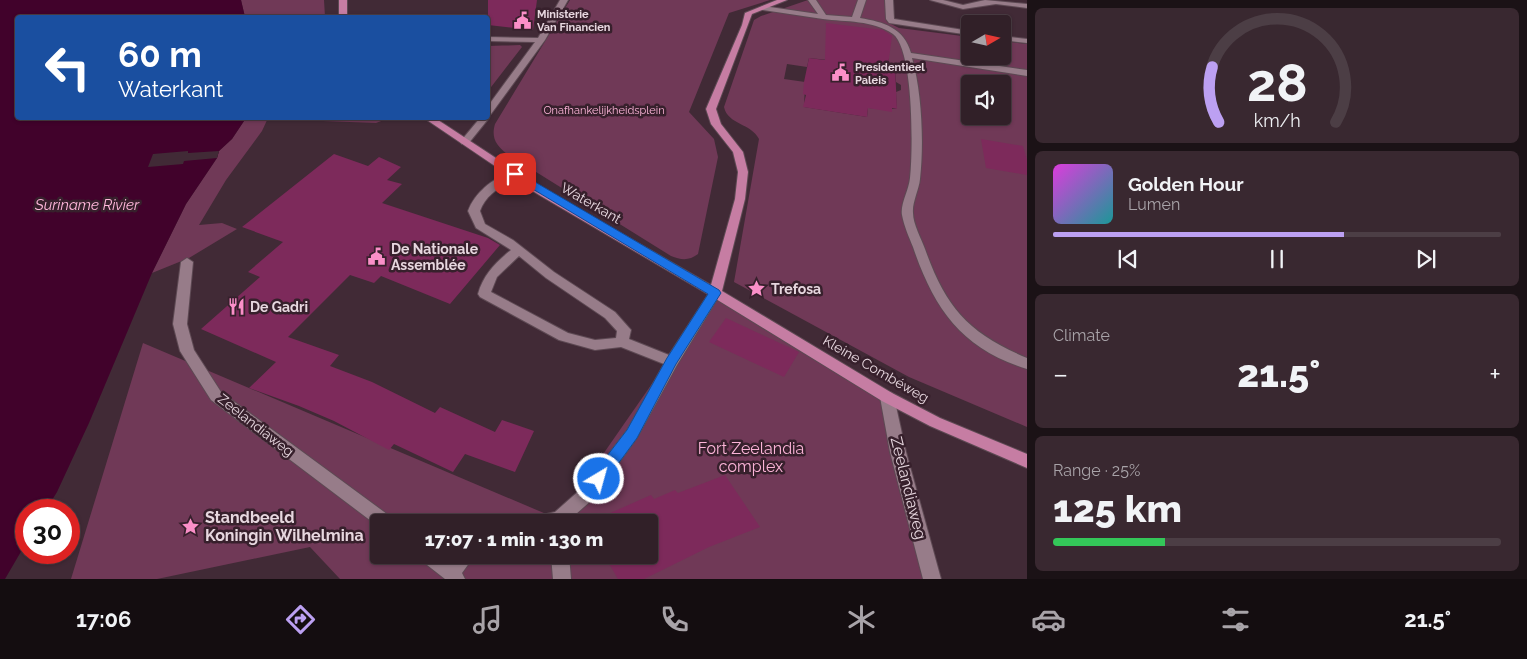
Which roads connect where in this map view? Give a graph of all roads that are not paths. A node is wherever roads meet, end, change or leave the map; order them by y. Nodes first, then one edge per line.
1 (343, 0) edge
2 (564, 0) edge
3 (783, 0) edge
4 (812, 0) edge
5 (862, 0) edge
6 (889, 0) edge
7 (934, 0) edge
8 (978, 0) edge
9 (996, 2) junction
10 (1027, 6) edge
11 (763, 8) junction
12 (343, 15) edge
13 (824, 17) junction
14 (855, 21) junction
15 (961, 32) edge
16 (490, 39) edge
17 (1011, 39) edge
18 (541, 40) junction
19 (1027, 41) edge
20 (908, 55) junction
21 (1027, 73) edge
22 (490, 109) edge
23 (432, 120) edge
24 (482, 120) edge
25 (465, 142) junction
26 (515, 174) junction
27 (519, 250) junction
28 (187, 262) dead end
29 (715, 293) junction
30 (622, 342) junction
31 (672, 362) junction
32 (1027, 364) edge
33 (887, 397) junction
34 (1027, 461) edge
35 (374, 514) edge
36 (566, 514) edge
37 (439, 564) edge
38 (460, 564) edge
39 (561, 564) edge
40 (453, 575) edge
41 (562, 579) edge
42 (932, 579) edge

1 - 12 main road
2 - 18 street
3 - 11 main road
4 - 13 street
5 - 14 street
6 - 15 street
7 - 9 street
8 - 9 street
9 - 10 street
11 - 13 street
11 - 29 main road
13 - 14 street
14 - 20 street
16 - 18 street
17 - 19 street
18 - 22 street
20 - 21 street
20 - 32 street
23 - 25 main road, Waterkant
24 - 25 street
25 - 26 main road, Waterkant
26 - 27 street
26 - 29 main road, Waterkant
27 - 30 street
27 - 30 street
28 - 35 street, Zeelandiaweg
29 - 31 street
29 - 33 main road, Kleine Combéweg
30 - 31 street
31 - 36 street
33 - 34 main road, Kleine Combéweg
33 - 42 street, Zeelandiaweg
37 - 40 street
38 - 40 street
39 - 41 street

